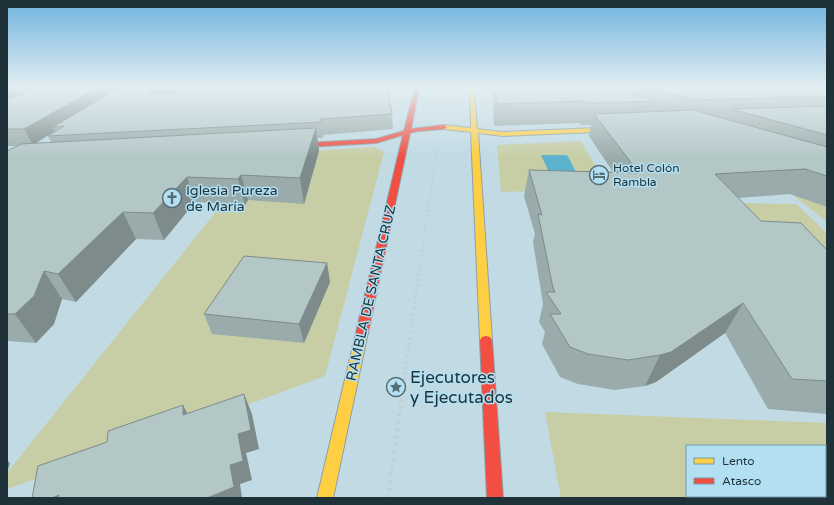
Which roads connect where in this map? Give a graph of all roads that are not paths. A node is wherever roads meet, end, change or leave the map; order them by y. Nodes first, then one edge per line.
1 (411, 112) edge
2 (473, 112) edge
3 (627, 128) edge
4 (474, 132) junction
5 (406, 133) junction
6 (278, 146) edge
7 (325, 498) edge
8 (495, 498) edge

1 - 5 main road, RAMBLA DE SANTA CRUZ
2 - 4 main road
3 - 4 main road
4 - 5 main road
4 - 8 main road
5 - 6 main road
5 - 7 main road, RAMBLA DE SANTA CRUZ

